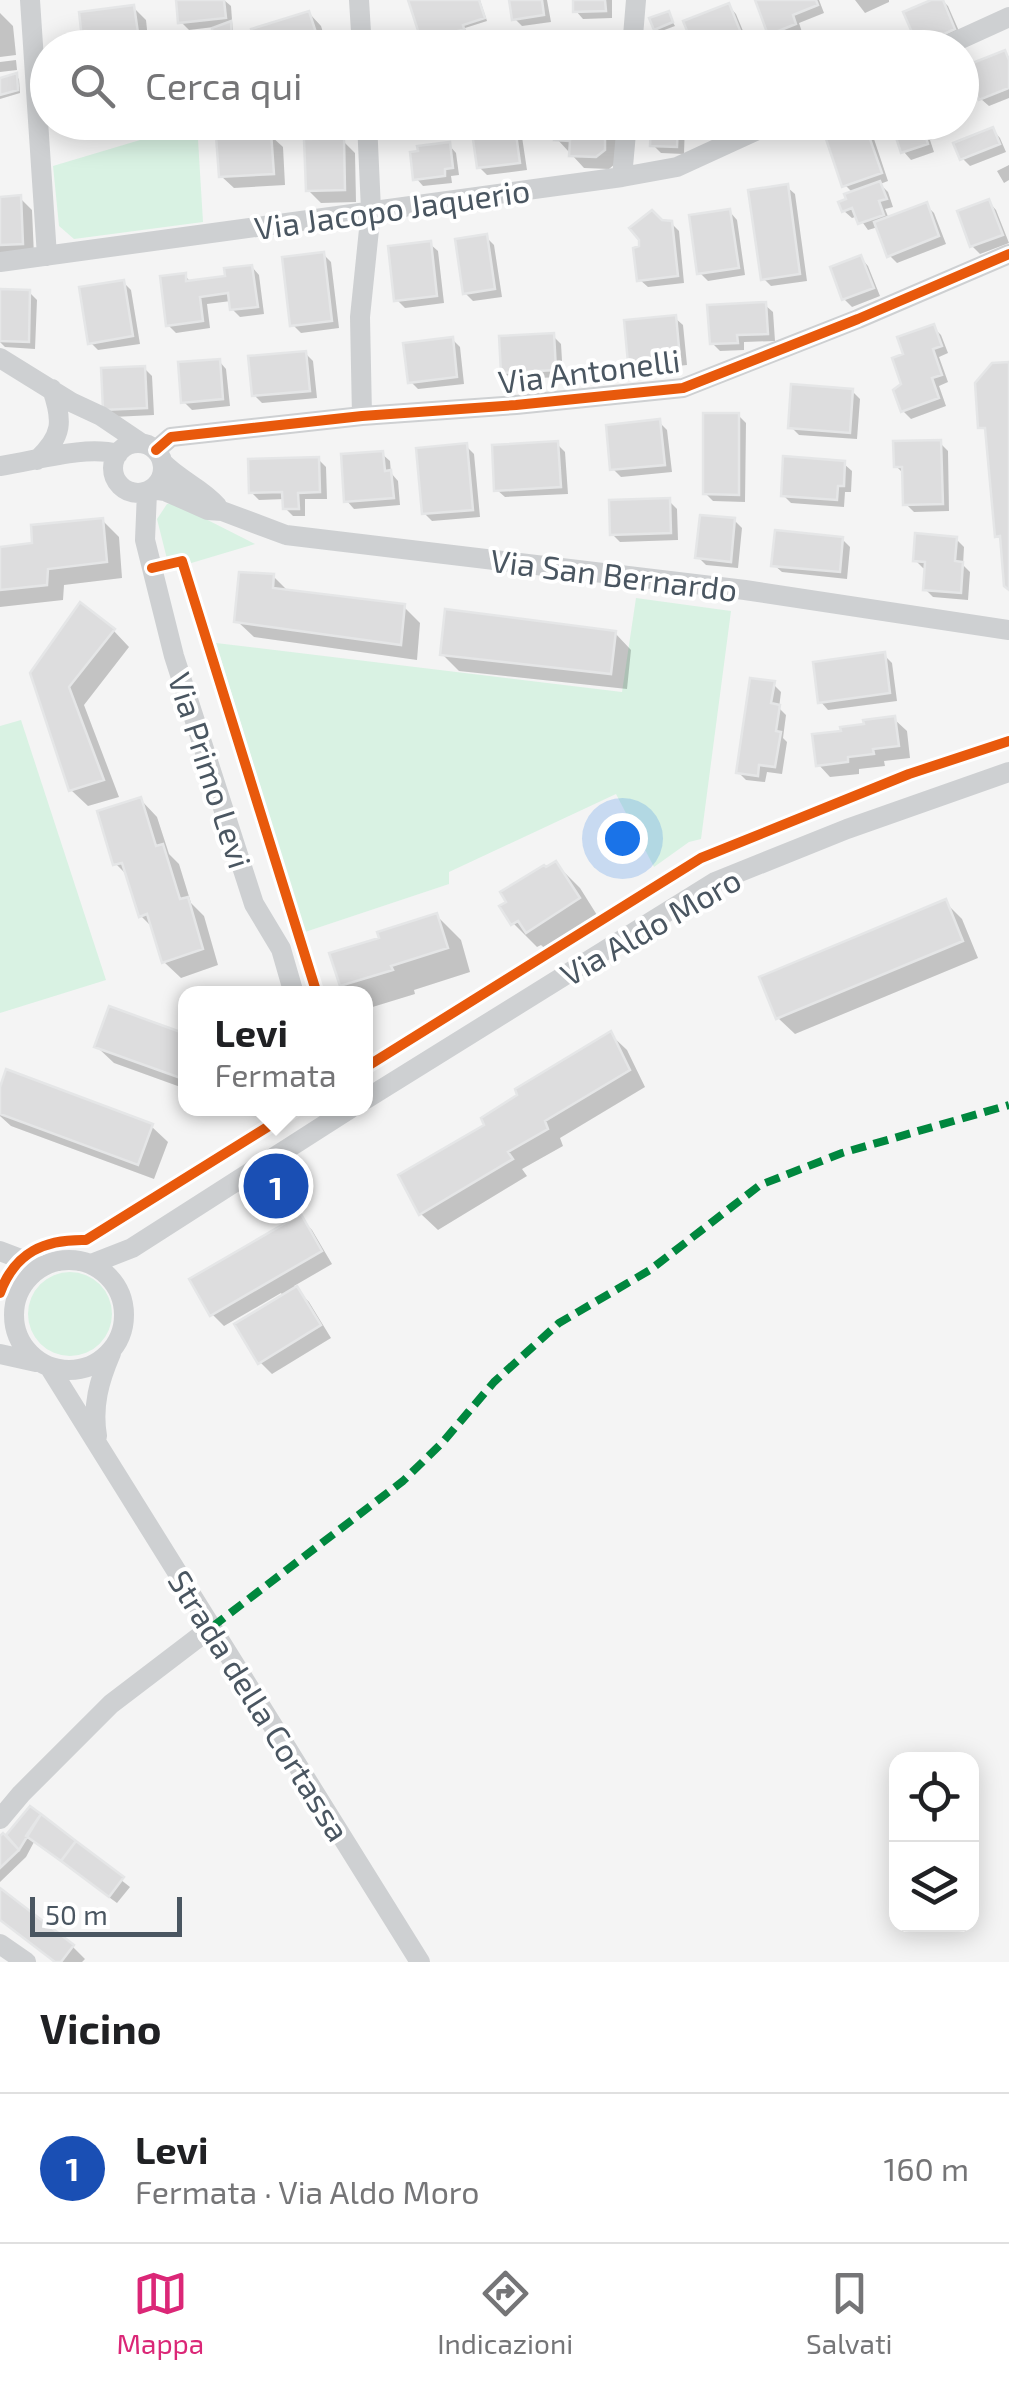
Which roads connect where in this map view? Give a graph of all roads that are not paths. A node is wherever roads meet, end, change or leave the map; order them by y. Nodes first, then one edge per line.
1 (30, 0) edge
2 (359, 0) edge
3 (636, 0) edge
4 (1009, 17) edge
5 (32, 30) edge
6 (361, 30) edge
7 (634, 30) edge
8 (979, 31) edge
9 (39, 140) edge
10 (367, 140) edge
11 (625, 140) edge
12 (735, 140) edge
13 (622, 177) junction
14 (371, 210) junction
15 (1009, 254) edge
16 (46, 256) junction
17 (0, 262) edge
18 (0, 358) edge
19 (52, 389) junction
20 (71, 402) junction
21 (362, 416) junction
22 (153, 452) junction
23 (36, 461) junction
24 (118, 465) junction
25 (0, 466) edge
26 (149, 490) junction
27 (222, 511) junction
28 (144, 540) junction
29 (1009, 630) edge
30 (1009, 772) edge
31 (292, 986) edge
32 (373, 1095) edge
33 (332, 1116) edge
34 (132, 1248) junction
35 (0, 1251) edge
36 (91, 1264) junction
37 (42, 1267) junction
38 (115, 1283) junction
39 (0, 1285) edge
40 (14, 1312) junction
41 (0, 1339) edge
42 (110, 1353) junction
43 (0, 1354) edge
44 (44, 1365) junction
45 (100, 1448) junction
46 (212, 1627) junction
47 (0, 1819) edge
48 (0, 1944) edge
49 (26, 1962) edge
50 (420, 1962) edge

1 - 5 street
2 - 6 street
3 - 7 street
4 - 8 street
9 - 16 street
10 - 14 street
11 - 13 street
12 - 13 street, Via Jacopo Jaquerio
13 - 14 street, Via Jacopo Jaquerio
14 - 16 street, Via Jacopo Jaquerio
14 - 21 street
15 - 21 street, Via Antonelli
16 - 17 street, Via Jacopo Jaquerio
18 - 19 street
19 - 20 street
19 - 23 street
20 - 22 street, Via San Bernardo
20 - 24 street
21 - 22 street, Via Antonelli
22 - 24 street
22 - 26 street
22 - 27 street, Via San Bernardo
23 - 24 street
23 - 25 street
24 - 26 street
24 - 28 street, Via Primo Levi
26 - 27 street, Via San Bernardo
26 - 28 street, Via Primo Levi
27 - 29 street, Via San Bernardo
28 - 31 street, Via Primo Levi
30 - 32 street, Via Aldo Moro
33 - 34 street
34 - 36 street
34 - 38 street
35 - 37 street
36 - 37 street
36 - 38 street
37 - 40 street
38 - 42 street
39 - 40 street
40 - 41 street
40 - 44 street
42 - 44 street
42 - 45 street
43 - 44 street
44 - 45 street, Strada della Cortassa
45 - 46 street, Strada della Cortassa
46 - 47 street
46 - 50 street, Strada della Cortassa
48 - 49 street

